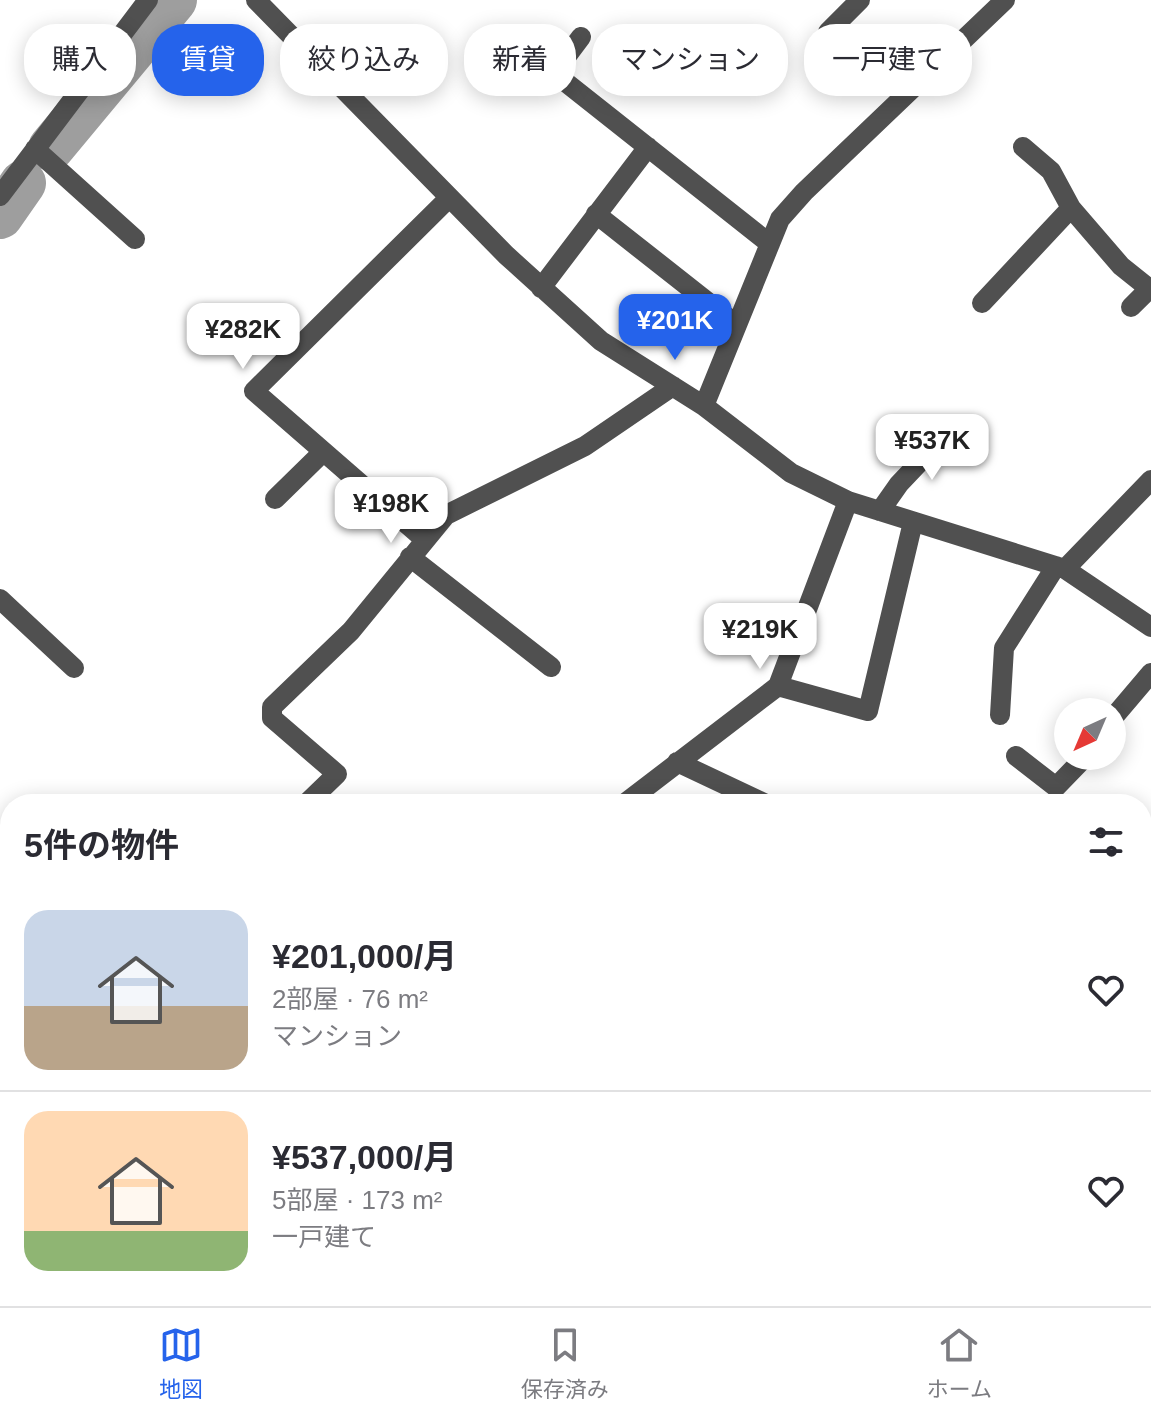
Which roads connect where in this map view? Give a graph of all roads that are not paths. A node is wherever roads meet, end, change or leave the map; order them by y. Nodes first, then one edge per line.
1 (148, 0) edge
2 (256, 0) edge
3 (860, 0) edge
4 (1005, 0) edge
5 (836, 24) edge
6 (581, 37) dead end
7 (648, 147) junction
8 (1023, 147) dead end
9 (35, 149) junction
10 (0, 196) edge
11 (449, 198) junction
12 (1071, 208) junction
13 (596, 214) junction
14 (135, 239) dead end
15 (770, 244) junction
16 (541, 288) junction
17 (1150, 289) edge
18 (982, 303) dead end
19 (1131, 307) dead end
20 (737, 325) junction
21 (673, 386) junction
22 (704, 406) junction
23 (952, 428) dead end
24 (322, 453) junction
25 (1151, 480) edge
26 (275, 499) dead end
27 (848, 501) junction
28 (880, 511) junction
29 (913, 522) junction
30 (424, 539) junction
31 (410, 557) junction
32 (1060, 567) junction
33 (0, 599) edge
34 (1151, 627) edge
35 (551, 667) dead end
36 (74, 668) dead end
37 (1151, 673) edge
38 (778, 686) junction
39 (1126, 702) edge
40 (1000, 715) dead end
41 (1016, 756) dead end
42 (677, 762) junction
43 (1072, 770) edge
44 (316, 794) edge
45 (637, 794) edge
46 (745, 794) edge

1 - 9 street
2 - 11 street
3 - 5 street
4 - 15 street
6 - 7 street
7 - 13 street
7 - 15 street
8 - 12 street
9 - 10 street
9 - 14 street
11 - 16 street
11 - 24 street
12 - 17 street
12 - 18 street
13 - 16 street
13 - 20 street
15 - 20 street
16 - 21 street
17 - 19 street
20 - 22 street
21 - 22 street
21 - 30 street
22 - 27 street
23 - 28 street
24 - 26 street
24 - 30 street
25 - 32 street
27 - 28 street
27 - 38 street
28 - 29 street
29 - 32 street
29 - 38 street
30 - 31 street
31 - 35 street
31 - 44 street
32 - 34 street
32 - 40 street
33 - 36 street
37 - 39 street
38 - 42 street
41 - 43 street
42 - 45 street
42 - 46 street

